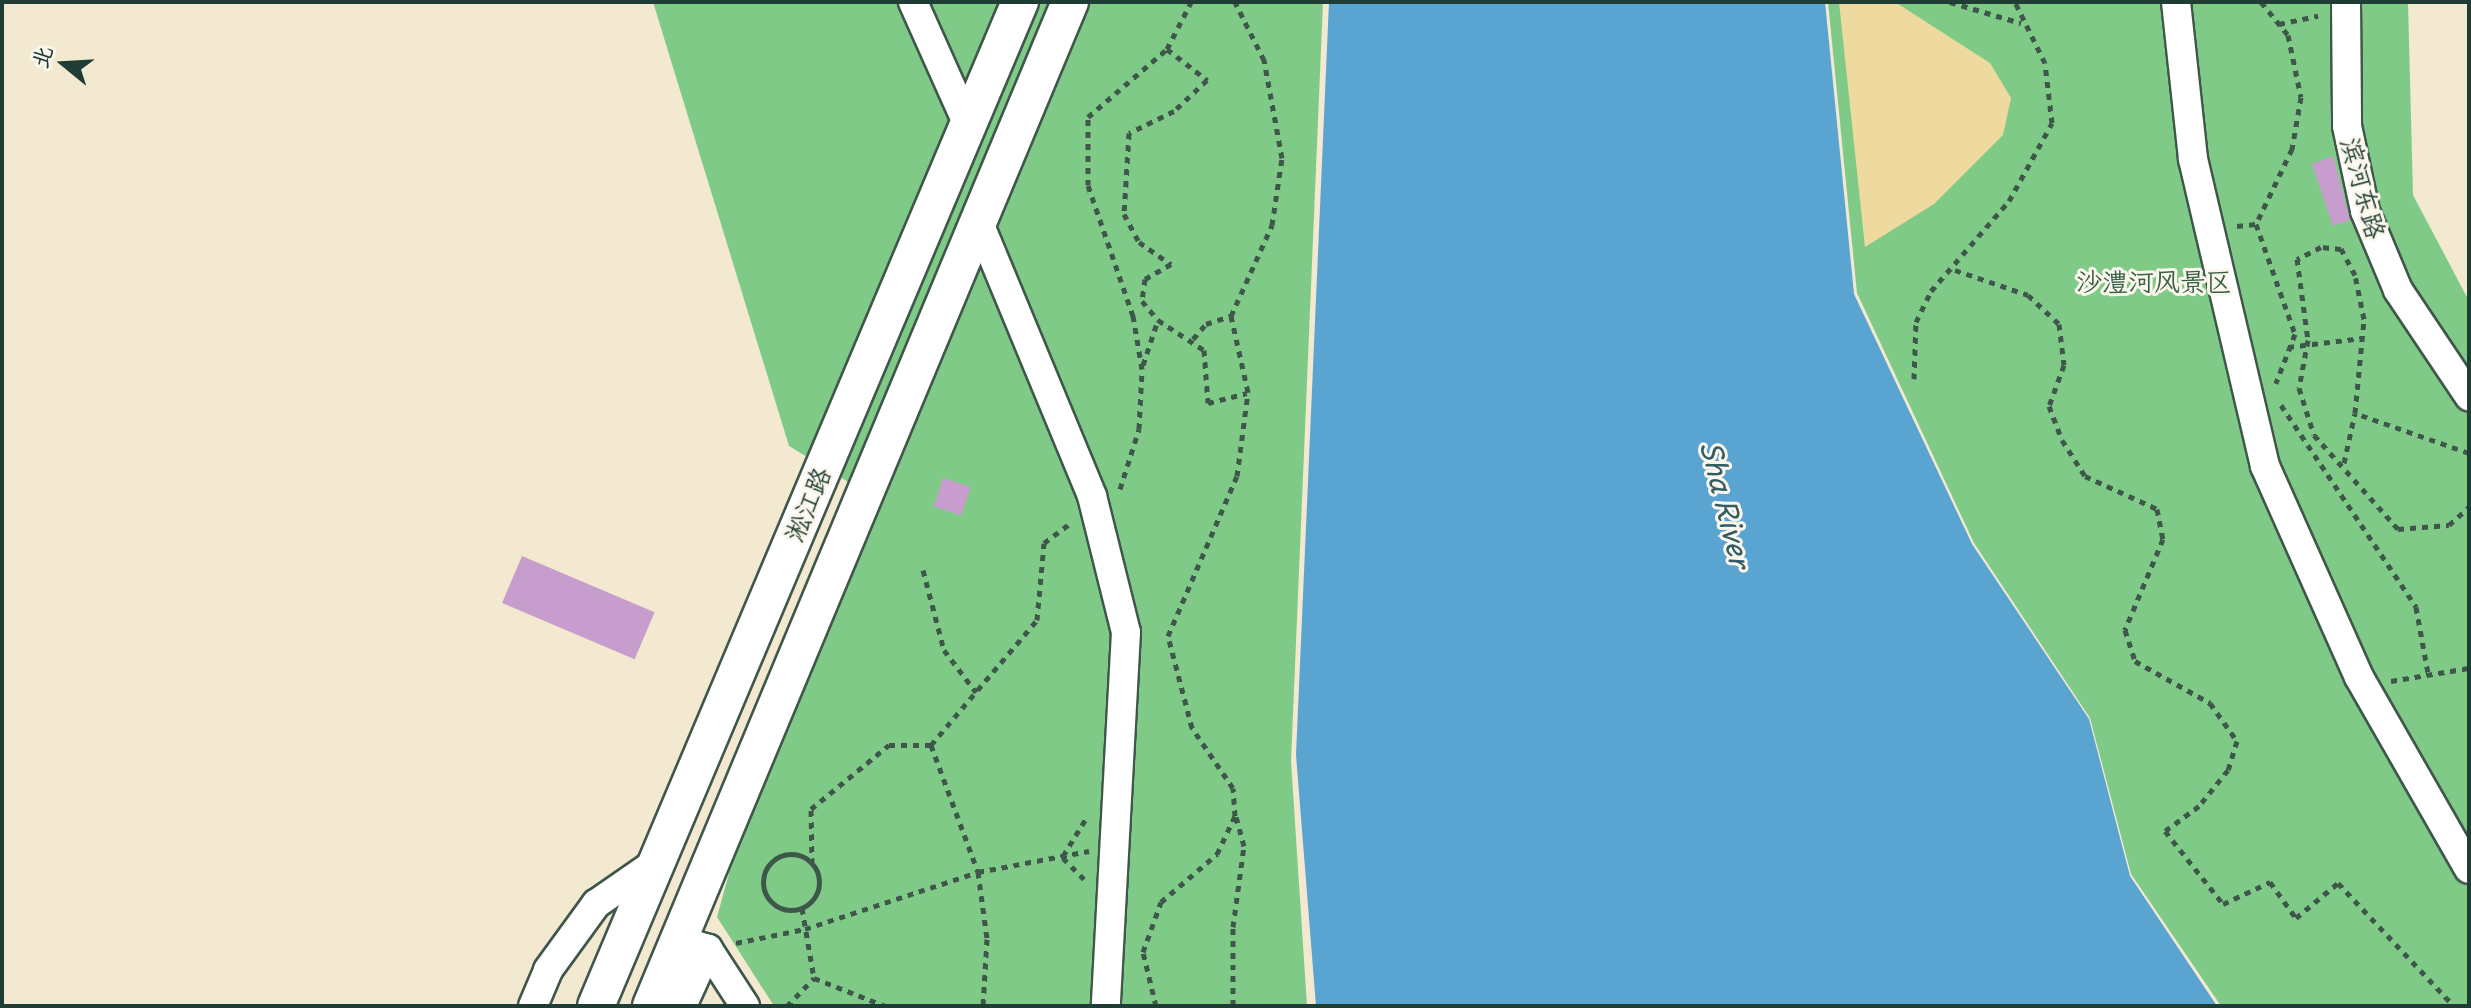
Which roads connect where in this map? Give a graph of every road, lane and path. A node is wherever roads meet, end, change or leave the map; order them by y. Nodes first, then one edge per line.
1 (913, 2) edge
2 (1020, 2) edge
3 (1070, 2) edge
4 (1191, 2) edge
5 (1235, 2) edge
6 (1950, 2) edge
7 (2015, 2) edge
8 (2176, 2) edge
9 (2261, 2) edge
10 (2346, 6) edge
11 (2022, 23) junction
12 (2279, 24) junction
13 (1167, 49) junction
14 (968, 125) junction
15 (977, 218) junction
16 (1955, 270) junction
17 (1231, 316) junction
18 (1158, 320) junction
19 (2362, 338) junction
20 (1193, 339) junction
21 (2288, 347) junction
22 (2306, 349) junction
23 (1142, 369) junction
24 (1914, 379) dead end
25 (1248, 392) junction
26 (2469, 396) edge
27 (2355, 413) junction
28 (2469, 453) edge
29 (2344, 463) junction
30 (2469, 507) edge
31 (1096, 512) junction
32 (923, 570) dead end
33 (2469, 668) edge
34 (2428, 673) junction
35 (2367, 690) junction
36 (976, 692) junction
37 (931, 745) junction
38 (1235, 816) junction
39 (1062, 857) dead end
40 (655, 863) junction
41 (812, 864) junction
42 (2469, 869) edge
43 (978, 872) junction
44 (802, 908) junction
45 (805, 929) junction
46 (692, 944) junction
47 (814, 978) junction
48 (533, 1006) edge
49 (596, 1006) edge
50 (651, 1006) edge
51 (682, 1006) edge
52 (745, 1006) edge
53 (787, 1006) edge
54 (885, 1006) edge
55 (983, 1006) edge
56 (1106, 1006) edge
57 (1156, 1006) edge
58 (1233, 1006) edge
59 (2454, 1006) edge

1 - 14 street
2 - 14 main road, 淞江路
3 - 15 main road, 淞江路
4 - 13 path
5 - 17 path
6 - 11 path
7 - 11 path
8 - 35 street
9 - 12 path
10 - 12 path
10 - 26 street, 滨河东路
11 - 16 path
12 - 21 path
13 - 18 path
13 - 23 path
14 - 40 main road, 淞江路
15 - 31 street
15 - 46 main road, 淞江路
16 - 24 path
16 - 59 path
17 - 20 path
17 - 25 path
18 - 20 path
18 - 23 path
19 - 22 path
19 - 22 path
19 - 27 path
20 - 25 path
21 - 22 path
21 - 34 path
22 - 29 path
23 - 31 path
25 - 38 path
27 - 28 path
27 - 29 path
29 - 30 path
31 - 36 path
31 - 56 street
32 - 36 path
33 - 34 path
34 - 35 path
35 - 42 street
36 - 37 path
37 - 41 path
37 - 43 path
38 - 57 path
38 - 58 path
39 - 43 path
40 - 48 street
40 - 49 main road, 淞江路
41 - 44 path
41 - 44 path
43 - 45 path
43 - 55 path
44 - 45 path
45 - 46 path
45 - 47 path
46 - 50 main road, 淞江路
46 - 51 street
46 - 52 street
47 - 53 path
47 - 54 path

